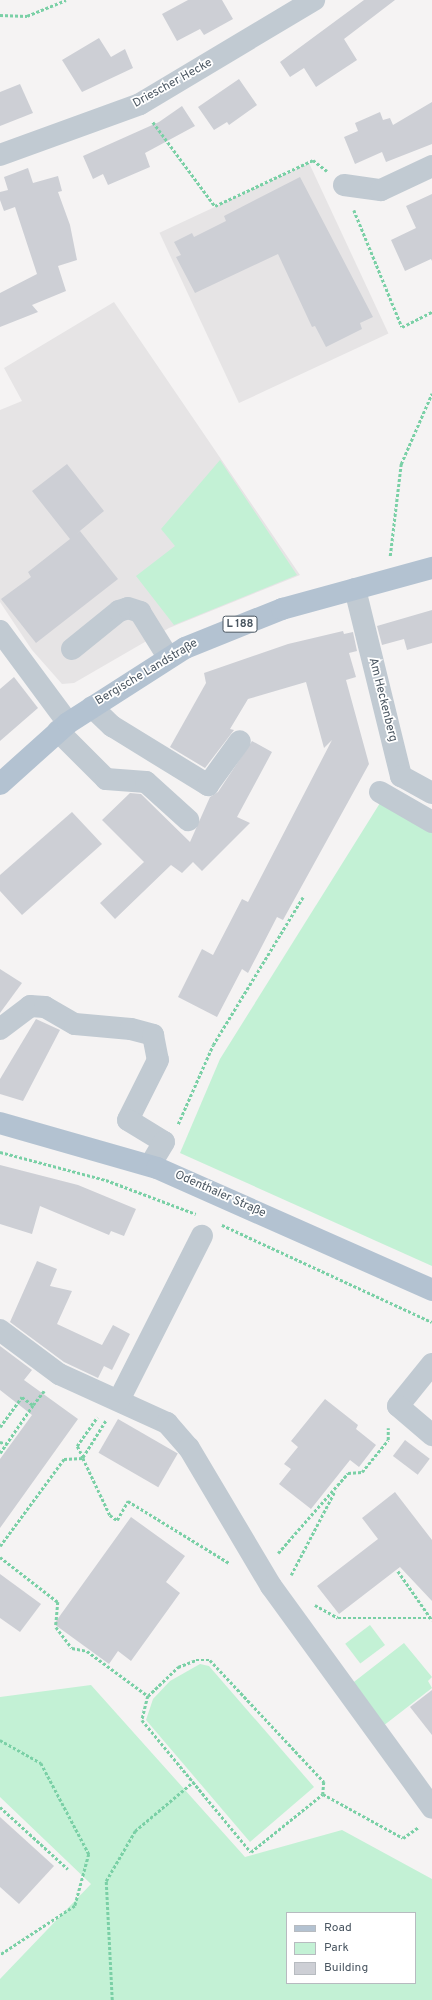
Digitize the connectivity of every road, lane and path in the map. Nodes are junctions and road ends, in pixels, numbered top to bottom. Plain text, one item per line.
1 (66, 0) edge
2 (314, 0) edge
3 (0, 15) edge
4 (140, 104) junction
5 (0, 155) edge
6 (432, 166) edge
7 (344, 184) junction
8 (432, 312) edge
9 (432, 393) edge
10 (432, 568) edge
11 (387, 580) junction
12 (355, 589) junction
13 (0, 631) edge
14 (72, 649) dead end
15 (168, 657) junction
16 (92, 707) junction
17 (63, 727) junction
18 (240, 741) dead end
19 (0, 784) edge
20 (380, 792) dead end
21 (432, 793) edge
22 (188, 820) dead end
23 (432, 822) edge
24 (303, 897) dead end
25 (0, 1029) edge
26 (0, 1124) edge
27 (175, 1129) dead end
28 (150, 1165) junction
29 (202, 1236) dead end
30 (432, 1290) edge
31 (0, 1330) edge
32 (432, 1364) edge
33 (37, 1400) dead end
34 (119, 1400) junction
35 (33, 1405) junction
36 (90, 1412) dead end
37 (388, 1420) dead end
38 (0, 1427) edge
39 (432, 1435) edge
40 (0, 1442) edge
41 (7, 1444) junction
42 (0, 1453) edge
43 (83, 1458) junction
44 (337, 1486) junction
45 (0, 1546) edge
46 (0, 1557) edge
47 (262, 1571) junction
48 (398, 1571) dead end
49 (280, 1597) junction
50 (312, 1603) dead end
51 (431, 1619) edge
52 (148, 1696) junction
53 (0, 1740) edge
54 (193, 1782) junction
55 (323, 1794) junction
56 (0, 1807) edge
57 (429, 1816) edge
58 (68, 1869) dead end
59 (0, 1955) edge
60 (112, 2000) edge

1 - 3 path
2 - 4 street, Driescher Hecke
4 - 5 street, Driescher Hecke
4 - 7 path
6 - 7 street
7 - 8 path
9 - 11 path
10 - 11 main road, Bergische Landstraße / L 188
11 - 12 main road, Bergische Landstraße / L 188
12 - 15 main road, Bergische Landstraße / L 188
12 - 21 street, Am Heckenberg
13 - 17 street
14 - 15 street
15 - 16 main road, Bergische Landstraße / L 188
16 - 17 main road, Bergische Landstraße / L 188
16 - 18 street
17 - 19 main road, Bergische Landstraße / L 188
17 - 22 street
20 - 23 street
24 - 27 path
25 - 28 street
26 - 28 main road, Odenthaler Straße
28 - 30 main road, Odenthaler Straße
29 - 34 street
31 - 34 street
32 - 39 street
33 - 35 path
34 - 43 path
34 - 47 street
35 - 38 path
35 - 41 path
36 - 43 path
37 - 44 path
40 - 41 path
41 - 42 path
43 - 45 path
43 - 47 path
44 - 47 path
44 - 49 path
46 - 52 path
47 - 49 street
48 - 51 path
49 - 57 street
50 - 51 path
52 - 54 path
52 - 55 path
53 - 59 path
54 - 55 path
54 - 60 path
55 - 57 path
56 - 58 path

